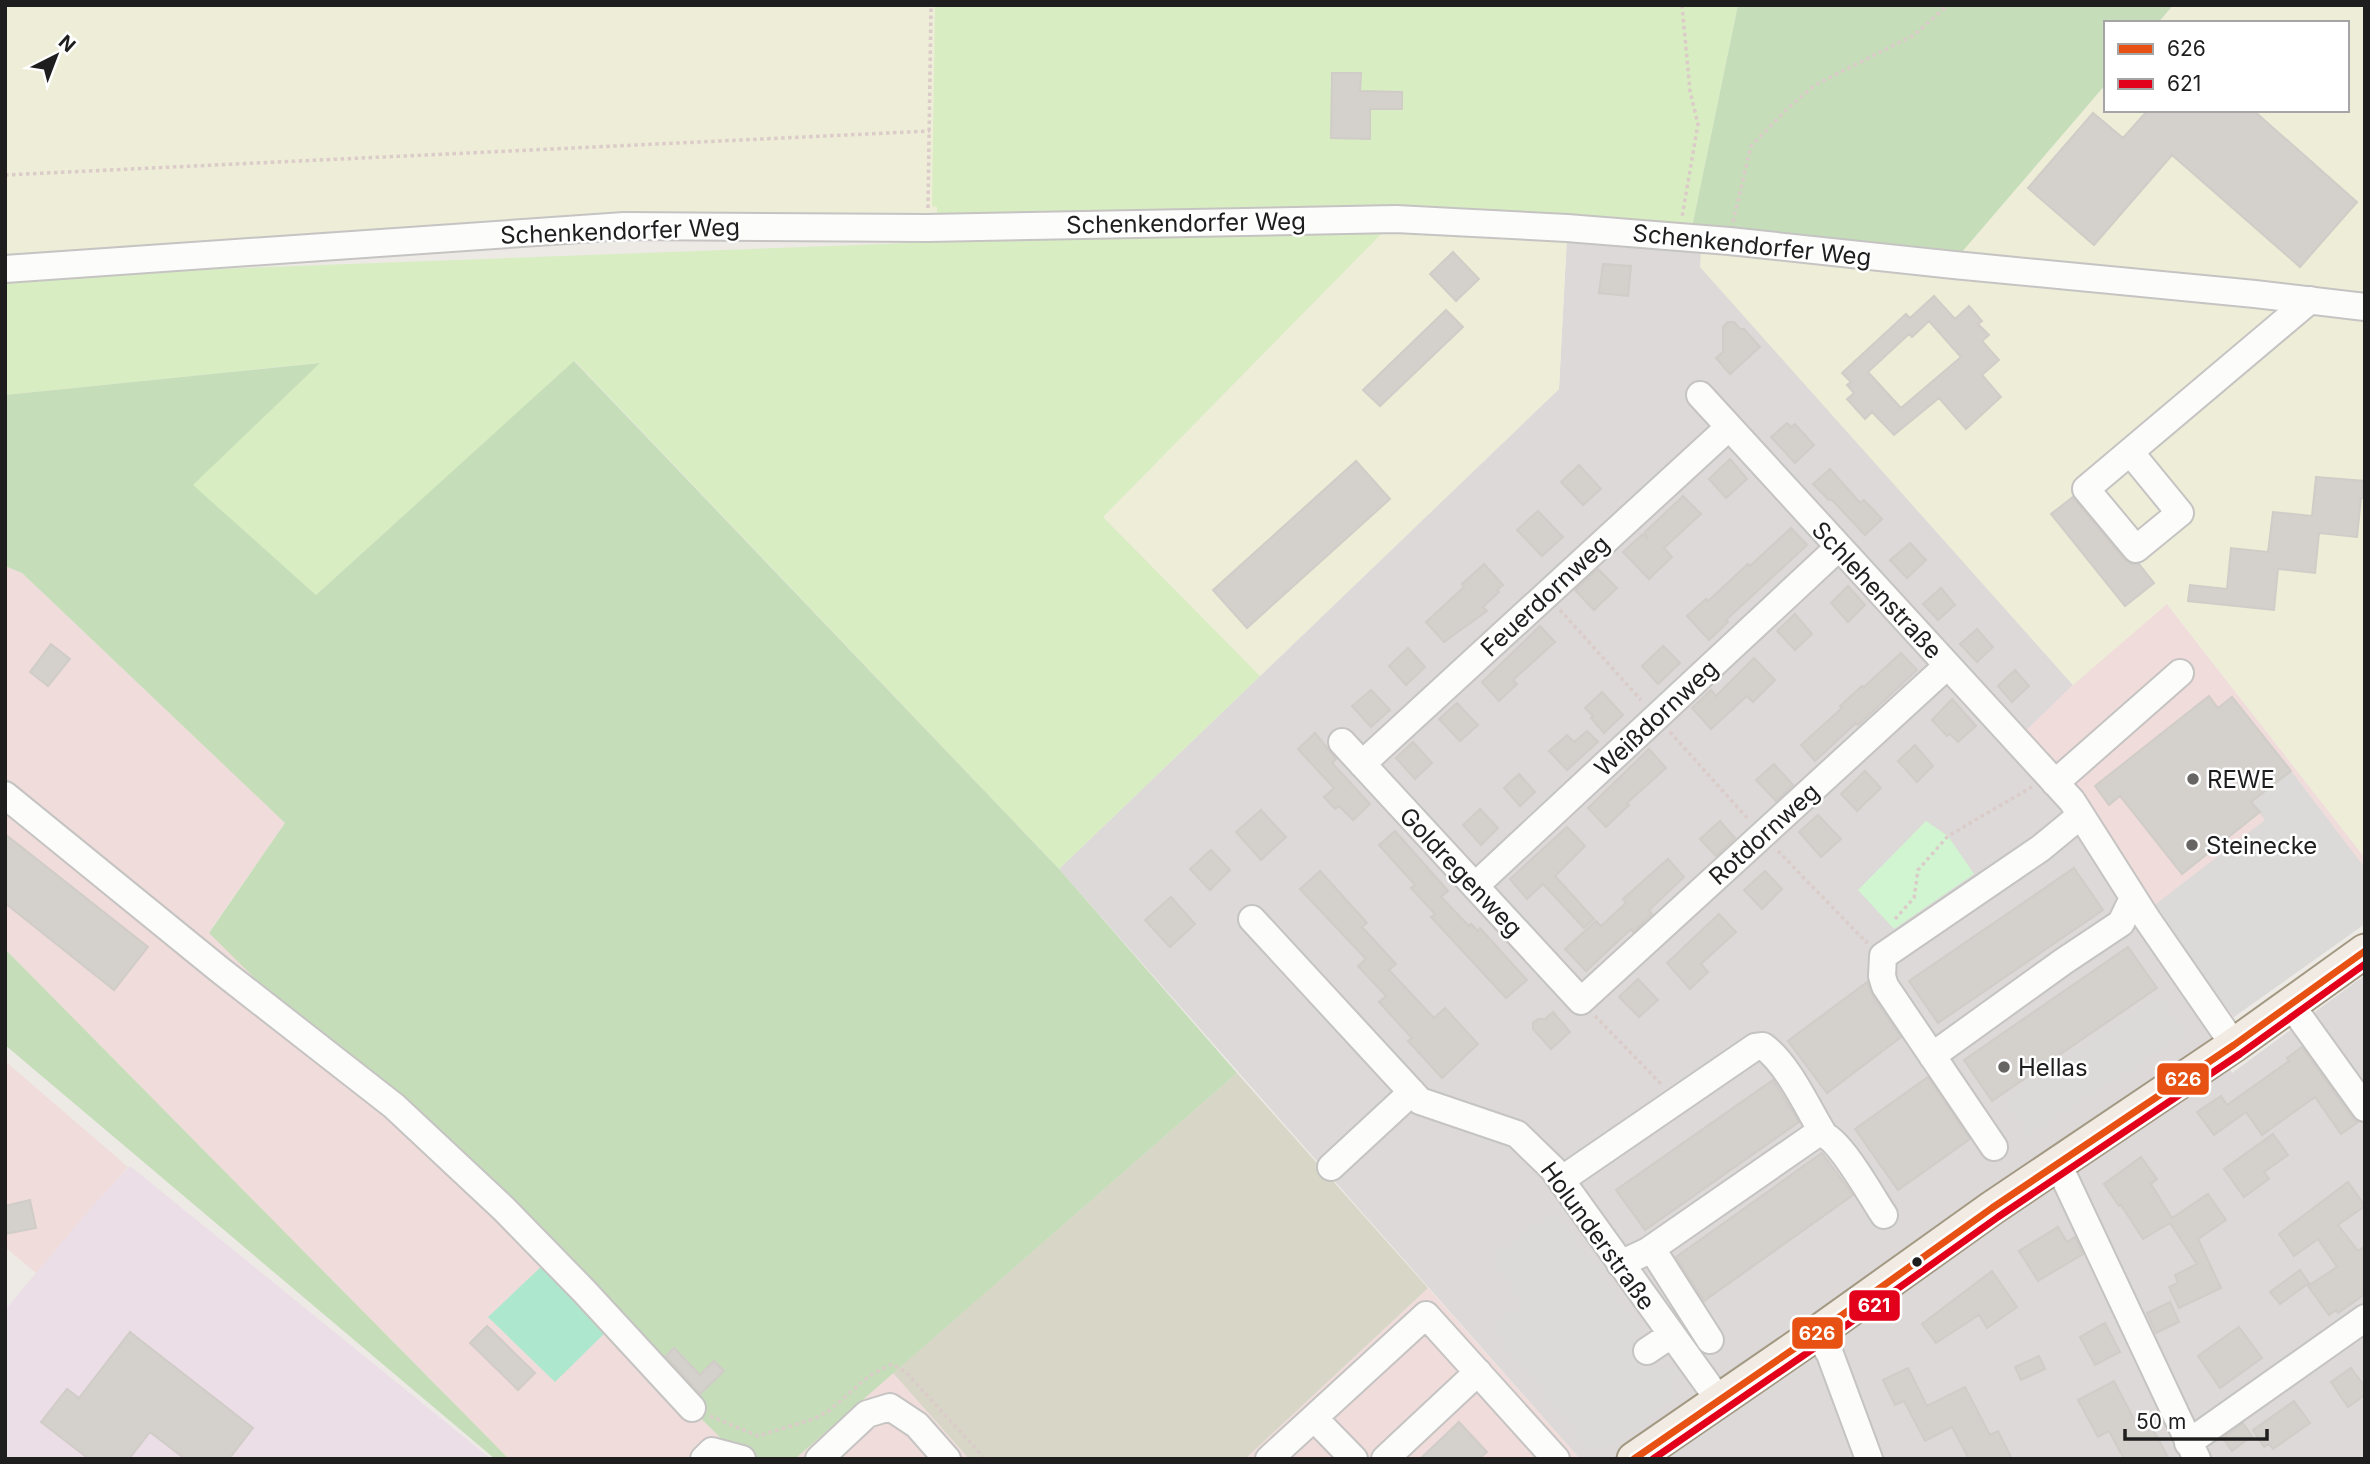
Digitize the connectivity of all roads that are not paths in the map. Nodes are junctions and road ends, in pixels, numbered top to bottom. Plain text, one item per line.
1 (5, 269) edge
2 (2310, 300) junction
3 (2365, 307) edge
4 (1700, 396) dead end
5 (1728, 428) junction
6 (2130, 452) dead end
7 (1838, 548) junction
8 (1947, 666) junction
9 (2180, 673) dead end
10 (1342, 742) dead end
11 (1362, 765) junction
12 (2052, 780) junction
13 (5, 795) edge
14 (2081, 815) junction
15 (1475, 887) junction
16 (2134, 913) junction
17 (1252, 919) dead end
18 (2365, 951) edge
19 (1581, 1001) joint
20 (2291, 1005) junction
21 (2234, 1045) junction
22 (1933, 1056) junction
23 (1412, 1091) junction
24 (2365, 1108) edge
25 (1824, 1133) junction
26 (1994, 1147) dead end
27 (2058, 1164) junction
28 (1331, 1167) dead end
29 (1561, 1180) junction
30 (1884, 1215) dead end
31 (1652, 1249) junction
32 (1620, 1264) junction
33 (2365, 1318) edge
34 (1817, 1333) junction
35 (1671, 1335) junction
36 (1710, 1339) dead end
37 (1647, 1351) dead end
38 (1478, 1372) junction
39 (1719, 1400) junction
40 (692, 1409) road end
41 (1314, 1418) junction
42 (2193, 1451) edge
43 (708, 1455) edge
44 (742, 1459) edge
45 (819, 1459) edge
46 (947, 1459) edge
47 (1269, 1459) edge
48 (1354, 1459) edge
49 (1385, 1459) edge
50 (1556, 1459) edge
51 (1634, 1459) edge
52 (1869, 1459) edge

1 - 2 street, Schenkendorfer Weg
2 - 3 street, Schenkendorfer Weg
2 - 6 street
4 - 5 street, Schlehenstraße
5 - 7 street, Schlehenstraße
5 - 11 street, Feuerdornweg
7 - 8 street, Schlehenstraße
7 - 15 street, Weißdornweg
8 - 12 street, Schlehenstraße
8 - 19 street, Rotdornweg
9 - 12 street
10 - 11 street, Goldregenweg
11 - 15 street, Goldregenweg
12 - 14 street, Schlehenstraße
13 - 40 street
14 - 16 street, Schlehenstraße
14 - 22 street
15 - 19 street, Goldregenweg
16 - 21 street, Schlehenstraße
16 - 22 street
17 - 23 street, Holunderstraße
18 - 20 main road
20 - 21 main road
20 - 24 street
21 - 27 main road
22 - 26 street
23 - 28 street
23 - 29 street, Holunderstraße
25 - 29 street
25 - 30 street
25 - 31 street
27 - 34 main road
27 - 42 street
29 - 32 street, Holunderstraße
31 - 32 street
31 - 36 street
32 - 35 street, Holunderstraße
33 - 42 street
34 - 39 main road
34 - 52 street
35 - 37 street
35 - 39 street, Holunderstraße
38 - 41 street
38 - 49 street
38 - 50 street
39 - 51 main road
41 - 47 street
41 - 48 street
43 - 44 street
45 - 46 street

